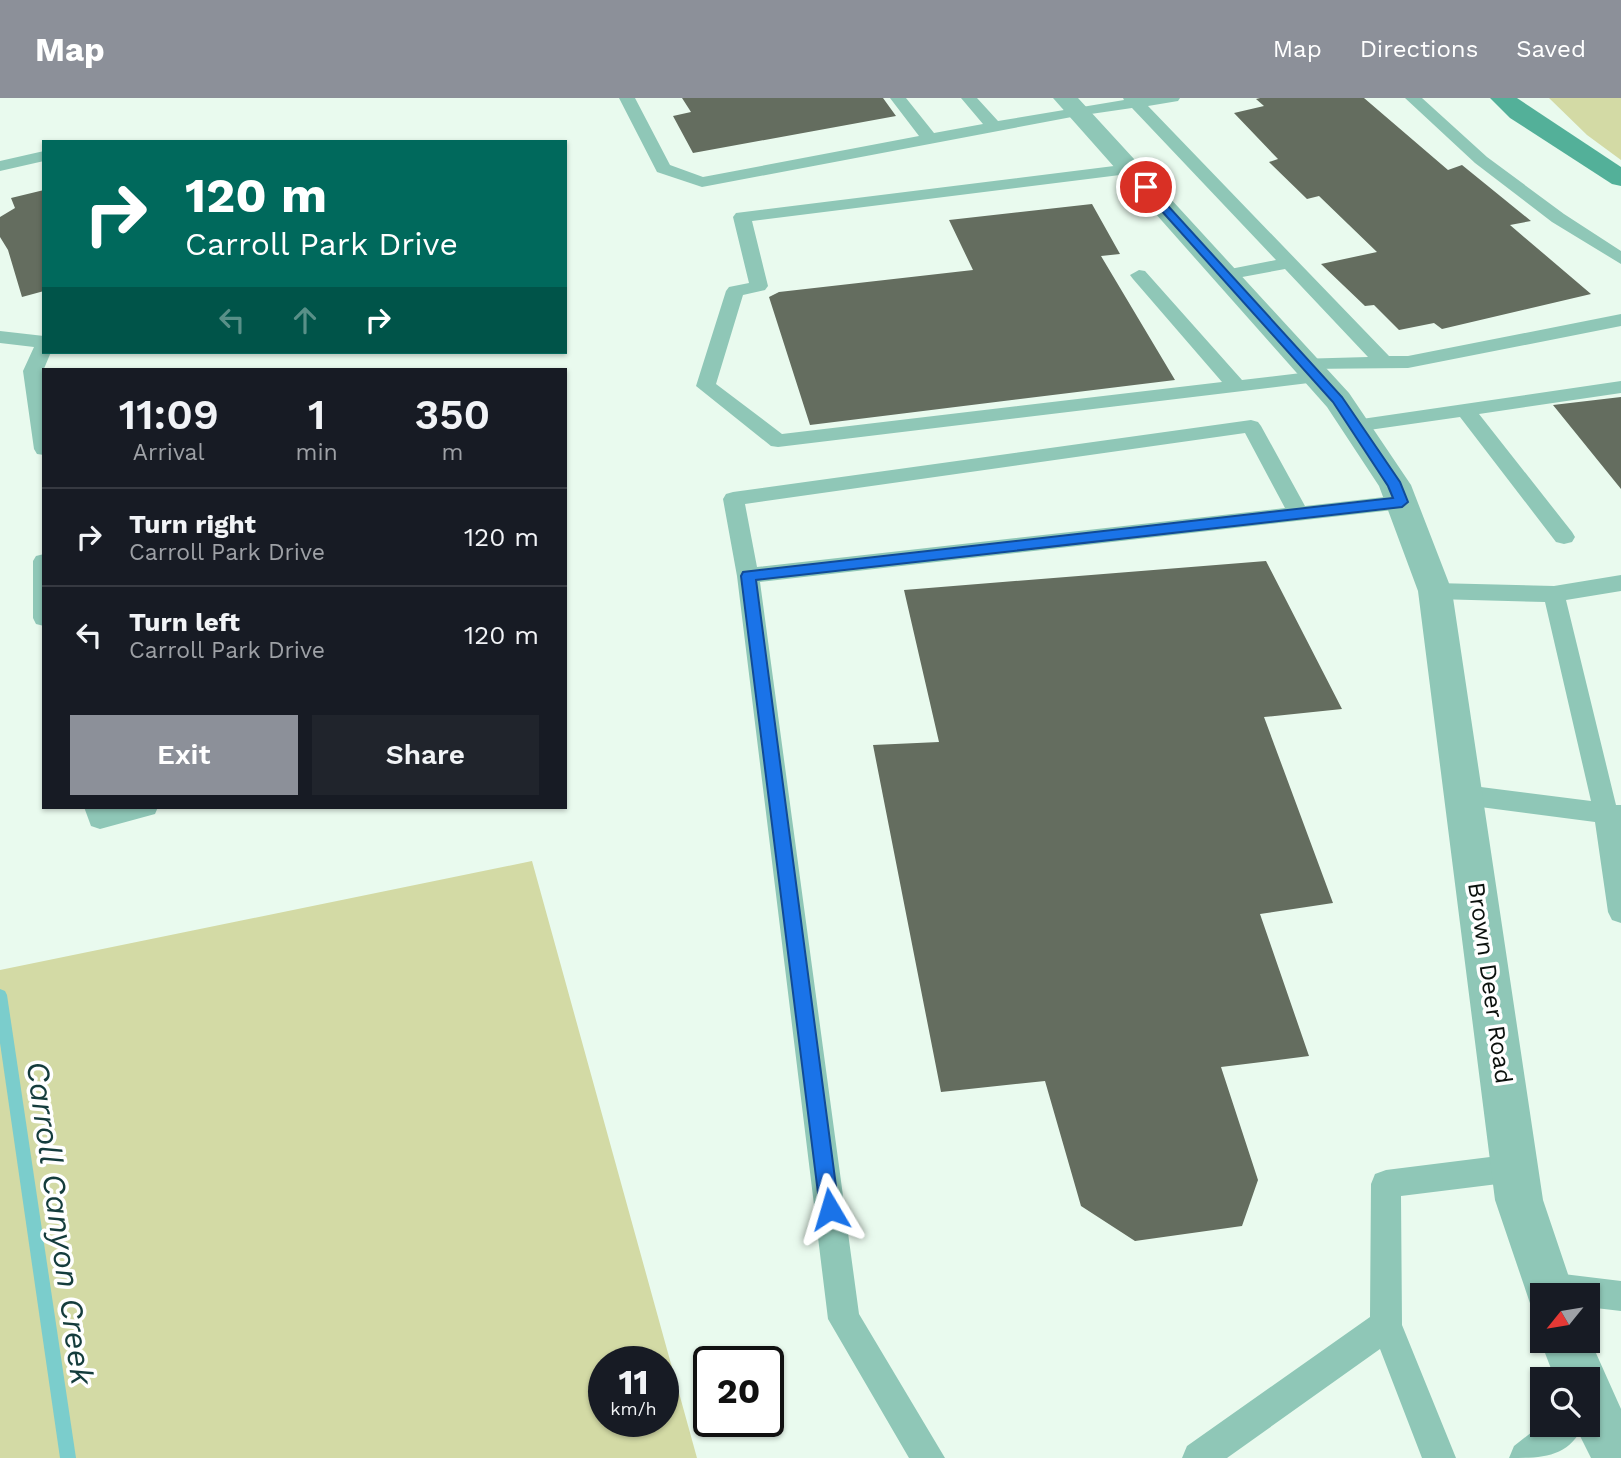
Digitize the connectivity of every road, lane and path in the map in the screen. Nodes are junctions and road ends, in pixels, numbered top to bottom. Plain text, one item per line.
1 (627, 98) edge
2 (898, 98) edge
3 (970, 98) edge
4 (1172, 98) edge
5 (1413, 98) edge
6 (1502, 98) edge
7 (1133, 101) edge
8 (1071, 105) edge
9 (994, 127) junction
10 (930, 139) junction
11 (42, 156) edge
12 (0, 166) edge
13 (1130, 169) junction
14 (1621, 178) edge
15 (1621, 259) edge
16 (1288, 262) junction
17 (1139, 275) dead end
18 (1226, 275) junction
19 (1621, 320) edge
20 (0, 337) edge
21 (42, 344) edge
22 (42, 349) edge
23 (1384, 362) junction
24 (1311, 370) junction
25 (1237, 387) junction
26 (1621, 387) edge
27 (1465, 410) junction
28 (1355, 426) junction
29 (42, 435) edge
30 (1402, 502) junction
31 (1299, 514) junction
32 (1564, 537) dead end
33 (748, 576) junction
34 (1621, 583) edge
35 (1435, 591) junction
36 (1554, 594) junction
37 (1465, 795) junction
38 (97, 809) edge
39 (139, 809) edge
40 (1613, 814) edge
41 (1621, 912) edge
42 (1514, 1168) junction
43 (1545, 1283) edge
44 (1600, 1295) edge
45 (1621, 1296) edge
46 (1386, 1325) junction
47 (1600, 1430) edge
48 (1547, 1437) edge
49 (929, 1458) edge
50 (1199, 1458) edge
51 (1439, 1458) edge
52 (1525, 1458) edge
53 (1618, 1458) edge

1 - 10 lane
2 - 10 lane
3 - 9 lane
4 - 7 lane
5 - 15 lane
6 - 14 main road
7 - 8 lane
7 - 16 lane
8 - 9 lane
8 - 13 street, Brown Deer Road
9 - 10 lane
11 - 12 lane
13 - 18 street, Brown Deer Road
13 - 25 lane
16 - 18 lane
16 - 23 lane
17 - 25 lane
18 - 24 street, Brown Deer Road
19 - 23 lane
20 - 21 lane
22 - 29 lane
23 - 24 lane
24 - 25 lane
24 - 28 street, Brown Deer Road
26 - 27 lane
27 - 28 lane
27 - 32 lane
28 - 30 street, Brown Deer Road
30 - 31 lane
30 - 35 street, Brown Deer Road
31 - 33 lane
31 - 33 lane
33 - 49 lane
34 - 36 lane
35 - 36 lane
35 - 37 street, Brown Deer Road
36 - 40 lane
37 - 40 lane
37 - 42 street, Brown Deer Road
38 - 39 lane
40 - 41 lane
42 - 43 street, Brown Deer Road
42 - 46 lane
44 - 45 lane
46 - 50 lane
46 - 51 lane
47 - 53 street
48 - 52 lane

